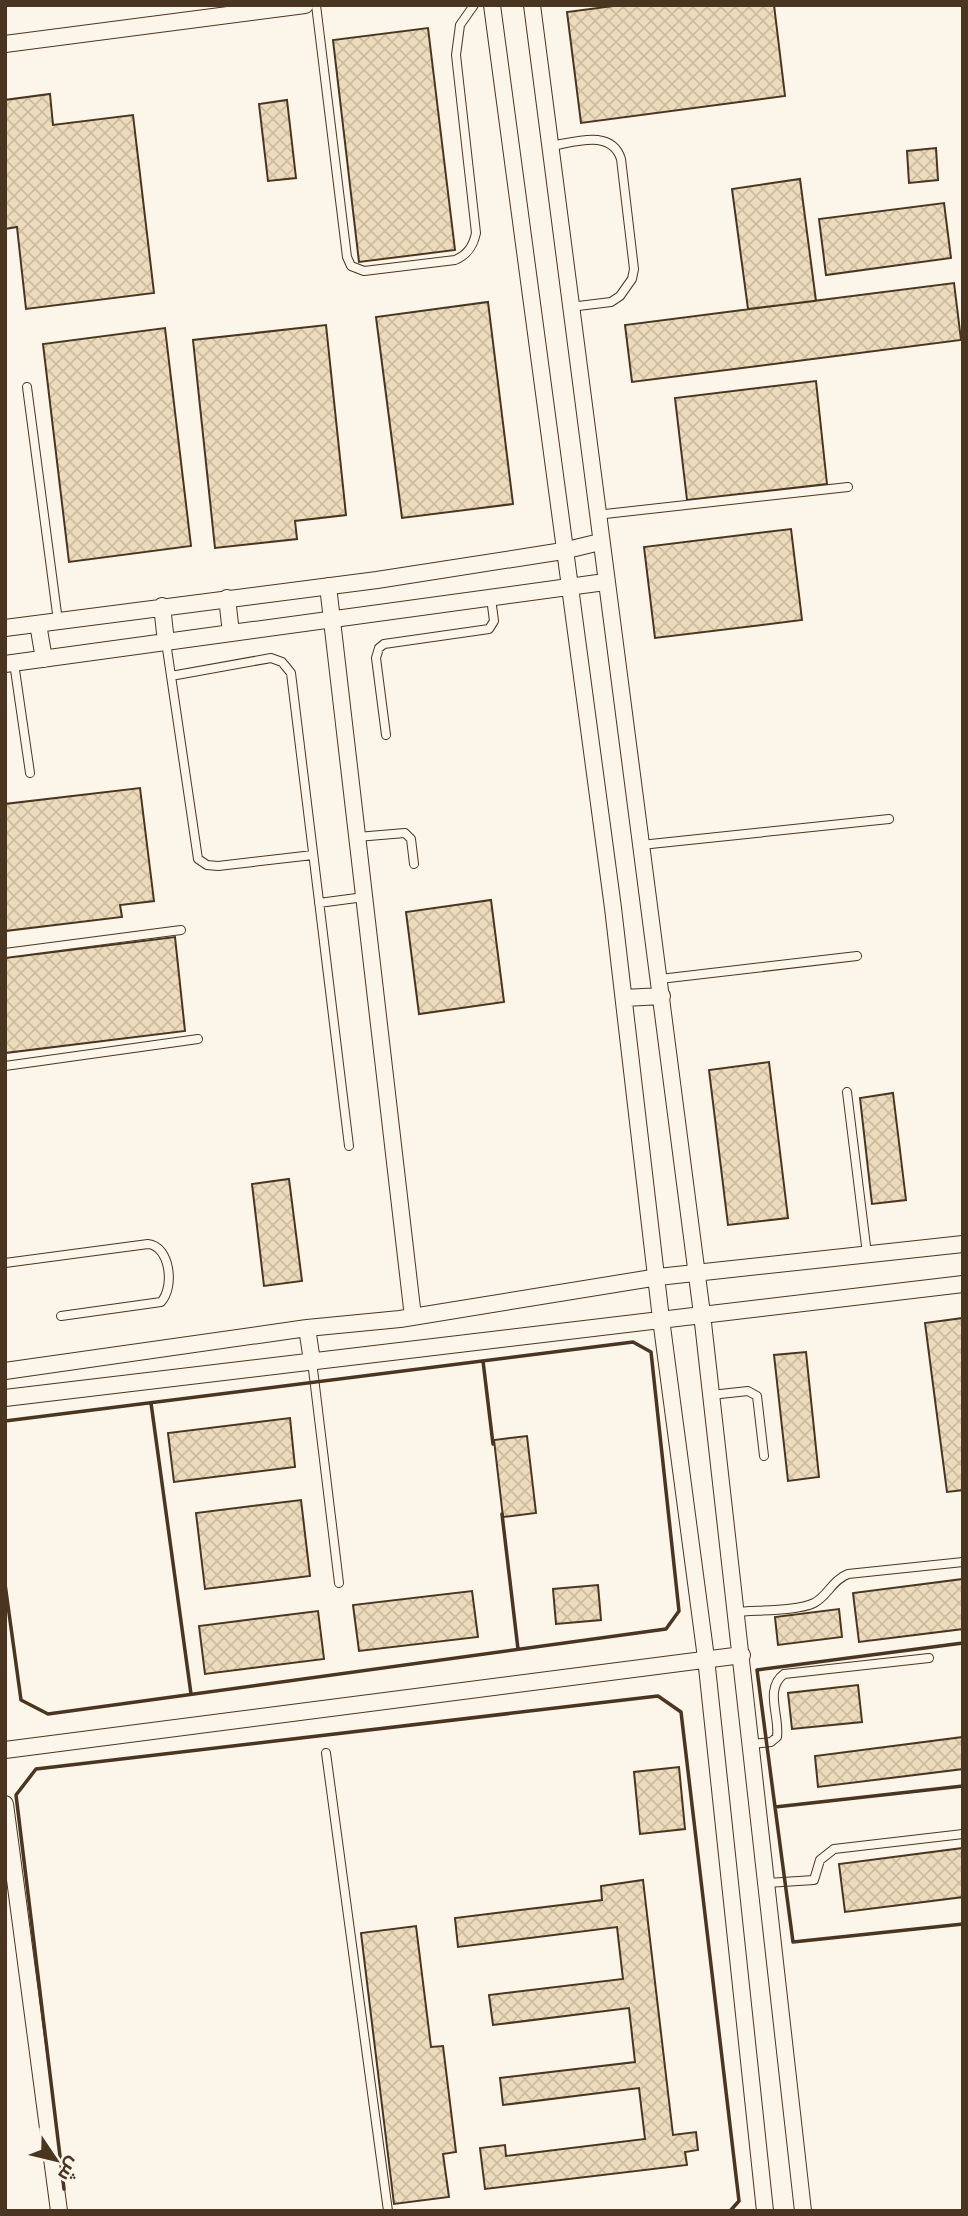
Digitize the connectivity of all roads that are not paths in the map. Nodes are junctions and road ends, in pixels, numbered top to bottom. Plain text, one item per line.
1 (305, 5) edge
2 (316, 5) edge
3 (474, 5) edge
4 (492, 5) edge
5 (532, 5) edge
6 (5, 44) edge
7 (550, 146) junction
8 (570, 307) junction
9 (27, 387) dead end
10 (848, 487) dead end
11 (596, 515) junction
12 (600, 542) junction
13 (563, 551) junction
14 (605, 582) junction
15 (328, 586) junction
16 (568, 587) junction
17 (227, 598) junction
18 (491, 598) junction
19 (162, 606) junction
20 (332, 620) junction
21 (58, 621) junction
22 (38, 624) junction
23 (5, 628) edge
24 (231, 633) junction
25 (166, 642) junction
26 (44, 659) junction
27 (10, 664) edge
28 (171, 676) junction
29 (386, 735) dead end
30 (30, 773) dead end
31 (889, 819) dead end
32 (357, 837) junction
33 (641, 845) junction
34 (313, 855) junction
35 (414, 864) dead end
36 (364, 897) junction
37 (319, 903) junction
38 (181, 930) dead end
39 (5, 953) edge
40 (858, 956) dead end
41 (661, 987) junction
42 (624, 998) junction
43 (198, 1039) dead end
44 (5, 1066) edge
45 (847, 1092) dead end
46 (349, 1146) dead end
47 (963, 1244) edge
48 (867, 1254) junction
49 (5, 1263) edge
50 (695, 1273) junction
51 (659, 1277) junction
52 (963, 1284) edge
53 (702, 1314) junction
54 (61, 1316) dead end
55 (413, 1317) junction
56 (661, 1318) junction
57 (307, 1328) junction
58 (312, 1361) junction
59 (5, 1371) edge
60 (711, 1395) junction
61 (5, 1398) edge
62 (764, 1456) dead end
63 (963, 1562) edge
64 (339, 1583) dead end
65 (736, 1612) junction
66 (742, 1655) junction
67 (706, 1658) junction
68 (929, 1658) dead end
69 (752, 1744) junction
70 (5, 1749) edge
71 (326, 1753) dead end
72 (5, 1804) edge
73 (963, 1834) edge
74 (767, 1883) junction
75 (59, 2211) edge
76 (388, 2211) edge
77 (765, 2211) edge
78 (803, 2211) edge

1 - 6 street
2 - 3 lane
4 - 13 street
5 - 7 street
7 - 8 street
7 - 8 lane
8 - 11 street
9 - 21 lane
10 - 11 lane
11 - 12 street
12 - 13 street
12 - 14 street
13 - 15 street
13 - 16 street
14 - 16 street
14 - 33 street
15 - 17 street
15 - 20 street
16 - 18 street
16 - 42 street
17 - 19 street
17 - 24 street
18 - 20 street
18 - 29 lane
19 - 21 street
19 - 25 street
20 - 24 street
20 - 32 street
21 - 22 street
22 - 23 street
22 - 26 street
24 - 25 street
25 - 26 street
25 - 28 lane
26 - 27 street
27 - 30 lane
28 - 34 lane
28 - 34 lane
31 - 33 lane
32 - 35 lane
32 - 36 street
33 - 41 street
34 - 37 lane
36 - 37 lane
36 - 55 street
37 - 46 lane
38 - 39 lane
40 - 41 lane
41 - 42 street
41 - 50 street
42 - 51 street
43 - 44 lane
45 - 48 lane
47 - 48 street
48 - 50 street
49 - 54 lane
50 - 51 street
50 - 53 street
51 - 55 street
51 - 56 street
52 - 53 street
53 - 56 street
53 - 60 street
55 - 57 street
56 - 58 street
56 - 67 street
57 - 58 street
57 - 59 street
58 - 61 street
58 - 64 lane
60 - 62 lane
60 - 65 street
63 - 65 lane
65 - 66 street
66 - 67 street
66 - 69 street
67 - 70 street
67 - 77 street
68 - 69 lane
69 - 74 street
71 - 76 lane
72 - 75 street
73 - 74 lane
74 - 78 street

